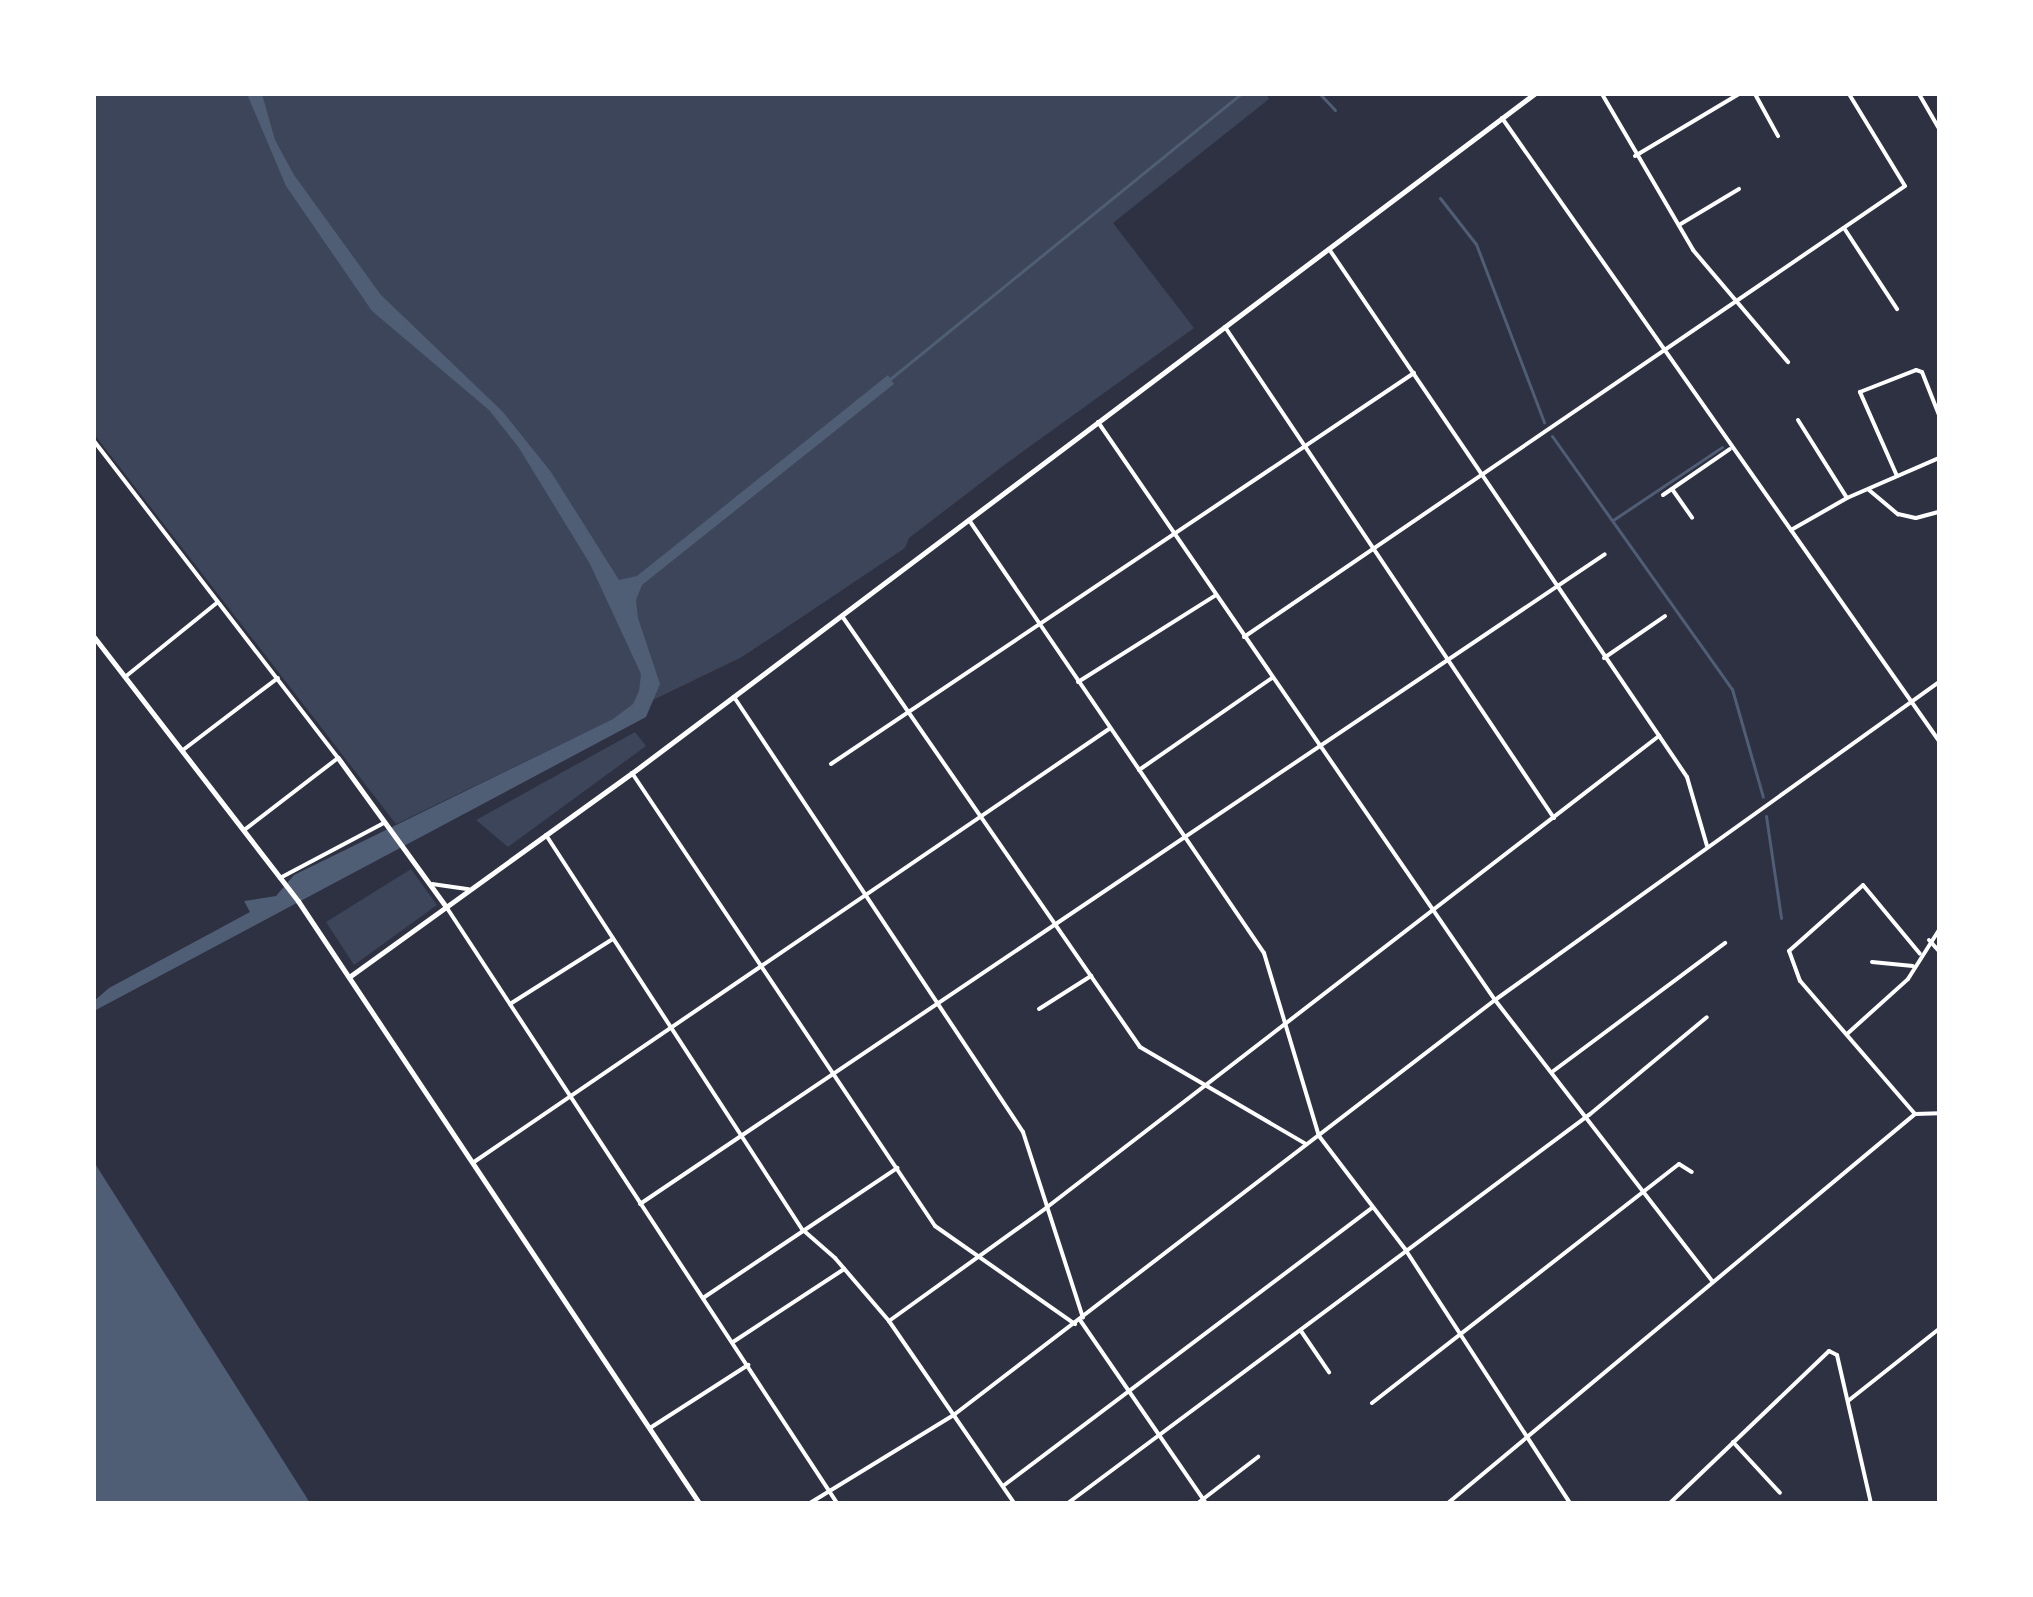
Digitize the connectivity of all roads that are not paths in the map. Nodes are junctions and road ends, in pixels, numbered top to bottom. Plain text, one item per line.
1 (1534, 94) edge
2 (1602, 94) edge
3 (1739, 94) edge
4 (1755, 94) edge
5 (1849, 94) edge
6 (1919, 94) edge
7 (1502, 118) junction
8 (1939, 128) edge
9 (1778, 136) dead end
10 (1635, 156) junction
11 (1739, 189) dead end
12 (1678, 226) junction
13 (1844, 228) junction
14 (1329, 249) junction
15 (1739, 299) junction
16 (1897, 309) dead end
17 (1224, 325) junction
18 (1662, 351) junction
19 (1788, 362) dead end
20 (1414, 373) junction
21 (1939, 415) edge
22 (1798, 420) dead end
23 (1098, 422) junction
24 (94, 441) edge
25 (1305, 447) junction
26 (1730, 449) junction
27 (1939, 458) edge
28 (1479, 474) junction
29 (1897, 476) junction
30 (1672, 489) junction
31 (1869, 490) junction
32 (1663, 495) dead end
33 (1847, 498) junction
34 (1939, 512) edge
35 (1692, 518) dead end
36 (969, 520) junction
37 (1791, 530) junction
38 (1175, 534) junction
39 (1372, 546) junction
40 (1605, 554) dead end
41 (1555, 587) junction
42 (1216, 595) junction
43 (218, 602) junction
44 (842, 616) junction
45 (1665, 616) dead end
46 (1038, 627) junction
47 (94, 637) edge
48 (1244, 637) junction
49 (1603, 658) junction
50 (1449, 660) junction
51 (125, 677) junction
52 (1273, 677) junction
53 (278, 678) junction
54 (1078, 682) junction
55 (1939, 682) edge
56 (734, 696) junction
57 (1912, 702) junction
58 (909, 711) junction
59 (1109, 729) junction
60 (1659, 736) junction
61 (1939, 741) edge
62 (1321, 747) junction
63 (183, 750) junction
64 (338, 758) junction
65 (831, 764) dead end
66 (1139, 770) junction
67 (632, 773) junction
68 (980, 816) junction
69 (1555, 818) junction
70 (387, 821) junction
71 (244, 830) junction
72 (546, 835) junction
73 (1187, 838) junction
74 (1707, 846) junction
75 (282, 879) junction
76 (432, 884) junction
77 (472, 889) junction
78 (863, 897) junction
79 (447, 908) junction
80 (1433, 912) junction
81 (1057, 924) junction
82 (1939, 930) edge
83 (614, 939) junction
84 (1929, 940) junction
85 (1725, 943) dead end
86 (1939, 951) edge
87 (1920, 954) junction
88 (1872, 962) dead end
89 (762, 964) junction
90 (1914, 966) junction
91 (1092, 975) junction
92 (349, 977) junction
93 (1495, 1000) junction
94 (510, 1004) junction
95 (938, 1006) junction
96 (1039, 1009) dead end
97 (1707, 1017) dead end
98 (1284, 1026) junction
99 (671, 1027) junction
100 (1847, 1034) junction
101 (1552, 1072) junction
102 (835, 1075) junction
103 (1202, 1087) junction
104 (570, 1097) junction
105 (1939, 1113) edge
106 (1915, 1114) junction
107 (1589, 1115) junction
108 (744, 1136) junction
109 (1319, 1136) junction
110 (1306, 1144) junction
111 (474, 1162) junction
112 (897, 1168) junction
113 (1692, 1172) dead end
114 (1645, 1190) junction
115 (640, 1204) junction
116 (1373, 1207) junction
117 (1046, 1208) junction
118 (803, 1230) junction
119 (1405, 1249) junction
120 (978, 1258) junction
121 (844, 1268) junction
122 (1712, 1281) junction
123 (703, 1298) junction
124 (1082, 1319) junction
125 (889, 1321) junction
126 (1075, 1324) junction
127 (1939, 1329) edge
128 (1301, 1331) junction
129 (1460, 1333) junction
130 (733, 1342) junction
131 (748, 1365) junction
132 (1329, 1372) dead end
133 (1131, 1393) junction
134 (1848, 1401) junction
135 (1372, 1403) dead end
136 (955, 1414) junction
137 (650, 1428) junction
138 (1159, 1435) junction
139 (1526, 1436) junction
140 (1733, 1442) junction
141 (1258, 1457) dead end
142 (1003, 1486) junction
143 (829, 1491) junction
144 (1780, 1493) dead end
145 (1202, 1502) edge
146 (1567, 1502) edge
147 (699, 1503) edge
148 (810, 1503) edge
149 (837, 1503) edge
150 (1014, 1503) edge
151 (1068, 1503) edge
152 (1448, 1503) edge
153 (1670, 1503) edge
154 (1871, 1503) edge

1 - 7 street
2 - 10 street
3 - 10 street
4 - 9 street
5 - 13 street
6 - 8 street
7 - 14 street
7 - 18 street
10 - 12 street
11 - 12 street
12 - 15 street
13 - 15 street
13 - 16 street
14 - 17 street
14 - 20 street
15 - 18 street
15 - 19 street
17 - 23 street
17 - 25 street
18 - 26 street
18 - 28 street
20 - 25 street
20 - 28 street
21 - 29 street
22 - 33 street
23 - 36 street
23 - 38 street
24 - 43 street
25 - 38 street
25 - 39 street
26 - 30 street
26 - 37 street
27 - 29 street
28 - 39 street
28 - 41 street
29 - 31 street
30 - 32 street
30 - 35 street
31 - 33 street
31 - 34 street
33 - 37 street
36 - 44 street
36 - 46 street
37 - 57 street
38 - 42 street
38 - 46 street
39 - 48 street
39 - 50 street
40 - 41 street
41 - 49 street
41 - 50 street
42 - 48 street
42 - 54 street
43 - 51 street
43 - 53 street
44 - 56 street
44 - 58 street
45 - 49 street
46 - 54 street
46 - 58 street
47 - 51 street
48 - 52 street
49 - 60 street
50 - 62 street
50 - 69 street
51 - 63 street
52 - 62 street
52 - 66 street
53 - 63 street
53 - 64 street
54 - 59 street
55 - 57 street
56 - 67 street
56 - 78 street
57 - 61 street
57 - 74 street
58 - 65 street
58 - 68 street
59 - 66 street
59 - 68 street
60 - 69 street
60 - 74 street
62 - 73 street
62 - 80 street
63 - 71 street
64 - 70 street
64 - 71 street
66 - 73 street
67 - 72 street
67 - 89 street
68 - 78 street
68 - 81 street
69 - 80 street
70 - 75 street
70 - 76 street
71 - 75 street
72 - 77 street
72 - 83 street
73 - 81 street
73 - 98 street
74 - 93 street
75 - 92 street
76 - 77 street
76 - 79 street
77 - 79 street
78 - 89 street
78 - 95 street
79 - 92 street
79 - 94 street
80 - 93 street
80 - 98 street
81 - 91 street
81 - 95 street
82 - 84 street
83 - 94 street
83 - 99 street
84 - 86 street
84 - 87 street
85 - 101 street
87 - 90 street
87 - 100 street
88 - 90 street
89 - 99 street
89 - 102 street
90 - 100 street
91 - 96 street
91 - 103 street
92 - 111 street
93 - 101 street
93 - 109 street
94 - 104 street
95 - 102 street
95 - 117 street
97 - 107 street
98 - 103 street
98 - 109 street
99 - 104 street
99 - 108 street
100 - 106 street
101 - 107 street
102 - 108 street
102 - 112 street
103 - 110 street
103 - 117 street
104 - 111 street
104 - 115 street
105 - 106 street
106 - 122 street
107 - 114 street
107 - 119 street
108 - 115 street
108 - 118 street
109 - 110 street
109 - 116 street
110 - 124 street
111 - 137 street
112 - 118 street
112 - 120 street
113 - 114 street
114 - 122 street
114 - 129 street
115 - 123 street
116 - 119 street
116 - 133 street
117 - 120 street
117 - 124 street
118 - 121 street
118 - 123 street
119 - 128 street
119 - 129 street
120 - 125 street
120 - 126 street
121 - 125 street
121 - 130 street
122 - 139 street
123 - 130 street
124 - 126 street
124 - 133 street
125 - 136 street
126 - 136 street
127 - 134 street
128 - 132 street
128 - 138 street
129 - 135 street
129 - 139 street
130 - 131 street
131 - 137 street
131 - 143 street
133 - 138 street
133 - 142 street
134 - 140 street
134 - 154 street
136 - 142 street
136 - 143 street
137 - 147 street
138 - 145 street
138 - 151 street
139 - 146 street
139 - 152 street
140 - 144 street
140 - 153 street
141 - 145 street
142 - 150 street
143 - 148 street
143 - 149 street

